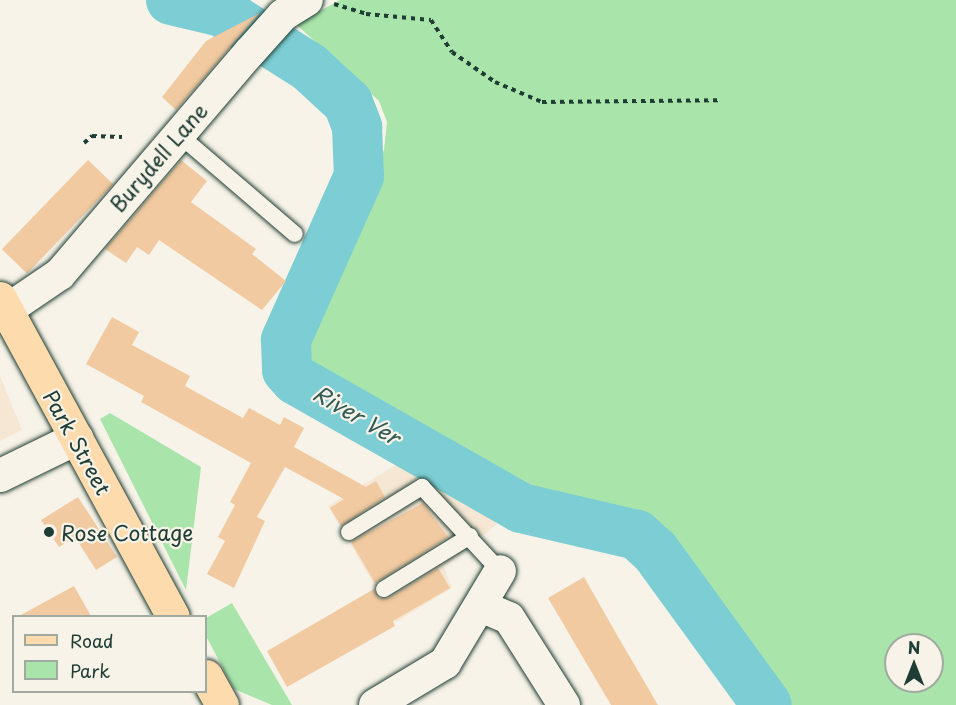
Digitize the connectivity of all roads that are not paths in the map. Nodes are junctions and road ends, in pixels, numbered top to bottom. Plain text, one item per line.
1 (295, 8) edge
2 (177, 133) junction
3 (295, 234) dead end
4 (3, 304) edge
5 (76, 438) junction
6 (0, 475) edge
7 (349, 532) dead end
8 (470, 536) junction
9 (500, 571) joint
10 (384, 589) dead end
11 (483, 607) junction
12 (172, 615) edge
13 (207, 678) edge
14 (222, 705) edge
15 (375, 705) edge
16 (564, 705) edge

1 - 2 street, Burydell Lane
2 - 3 lane
2 - 4 street, Burydell Lane
4 - 5 main road, Park Street
5 - 6 street
5 - 12 main road, Park Street
7 - 8 lane
8 - 9 lane
8 - 10 lane
9 - 11 street
11 - 15 street
11 - 16 street
13 - 14 main road

